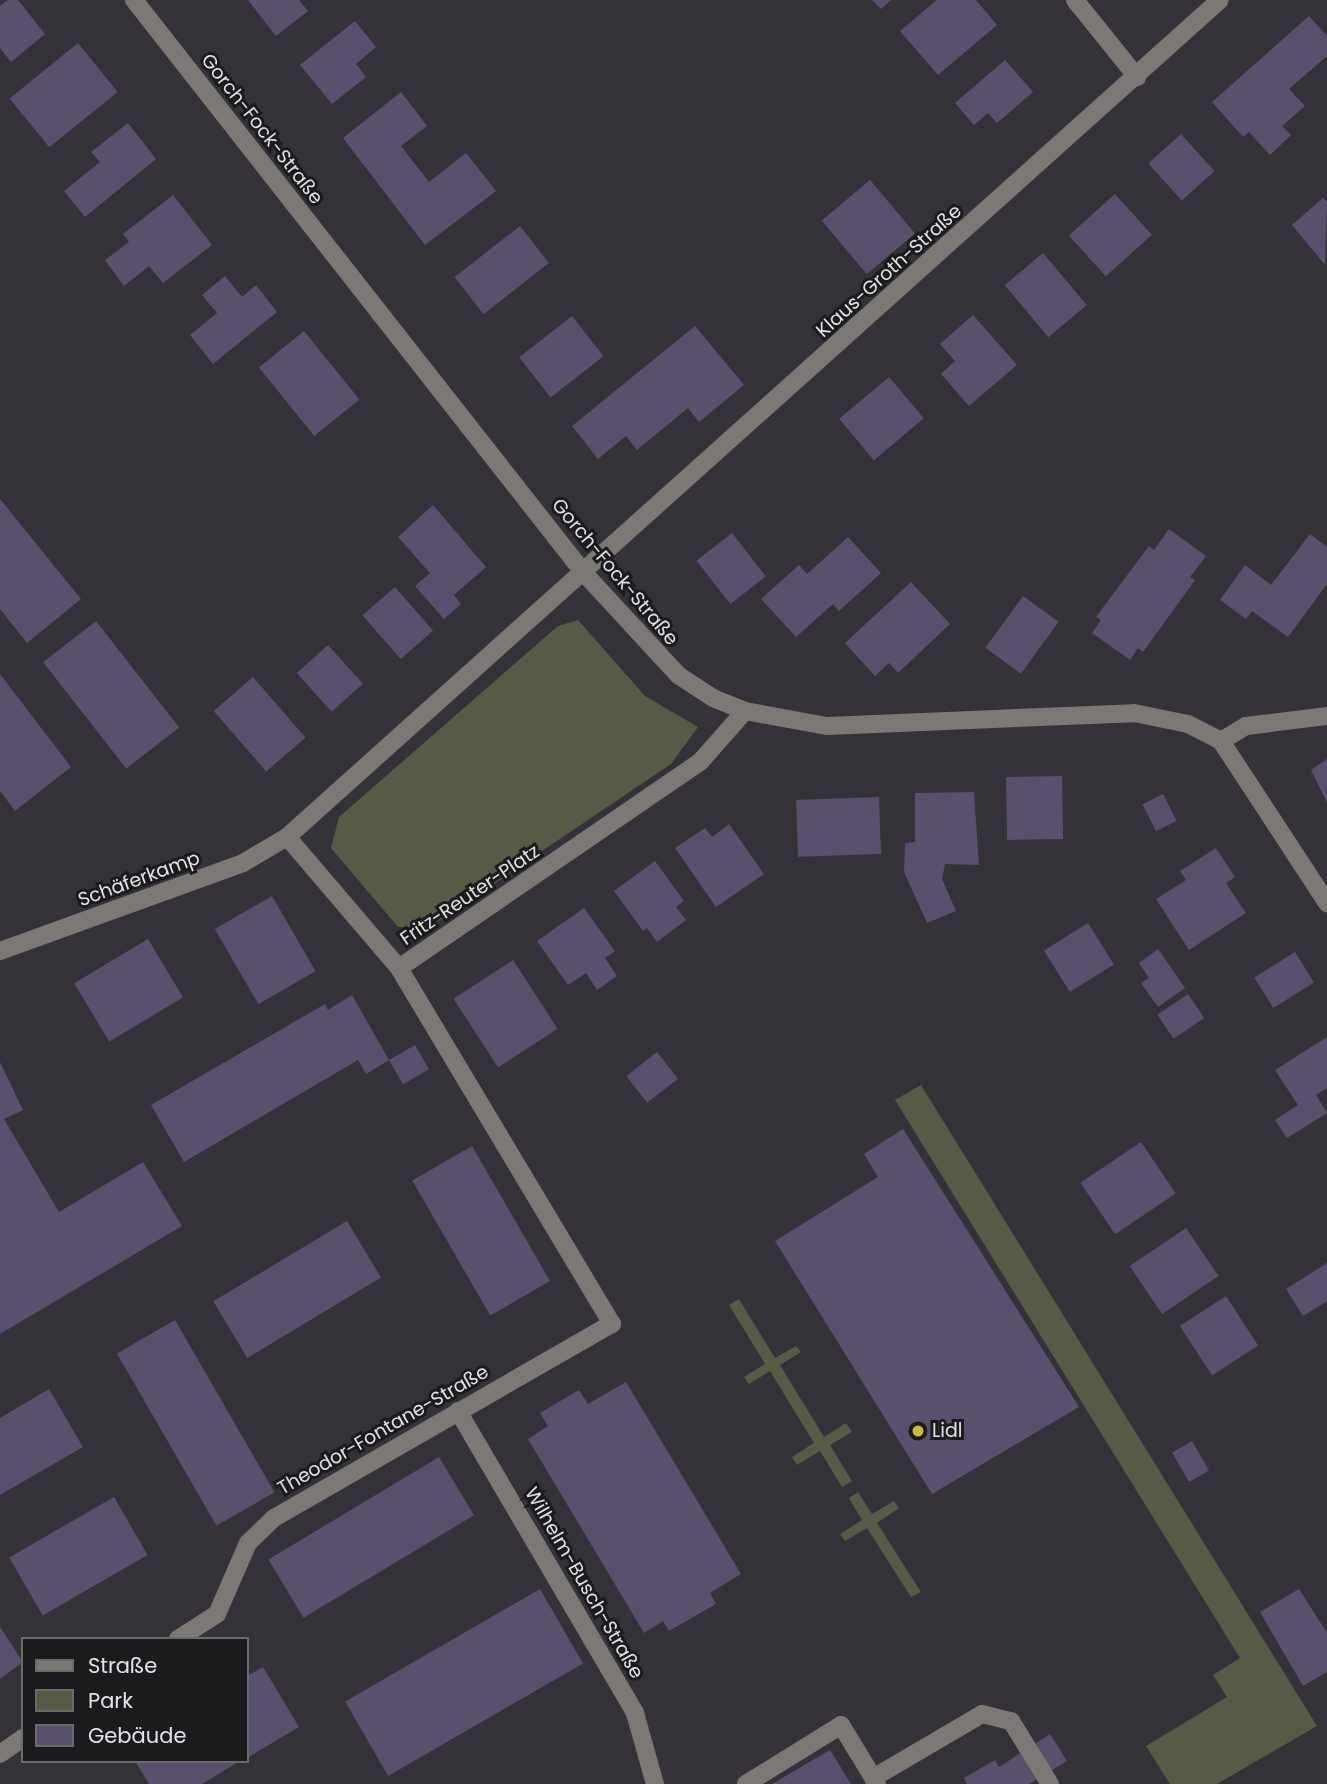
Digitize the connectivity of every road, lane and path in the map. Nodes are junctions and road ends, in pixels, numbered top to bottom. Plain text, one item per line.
1 (134, 0) edge
2 (1075, 0) edge
3 (1220, 0) edge
4 (1137, 77) junction
5 (584, 573) junction
6 (745, 711) junction
7 (1327, 716) edge
8 (1220, 741) junction
9 (287, 837) junction
10 (1327, 903) edge
11 (0, 951) edge
12 (398, 968) junction
13 (458, 1411) junction
14 (181, 1637) edge
15 (21, 1739) edge
16 (0, 1754) edge
17 (875, 1781) edge
18 (655, 1784) edge
19 (747, 1784) edge
20 (1050, 1784) edge

1 - 5 street, Gorch-Fock-Straße
2 - 4 street
3 - 4 street, Klaus-Groth-Straße
4 - 5 street, Klaus-Groth-Straße
5 - 6 street, Gorch-Fock-Straße
5 - 9 street
6 - 8 street, Gorch-Fock-Straße
6 - 12 street, Fritz-Reuter-Platz
7 - 8 street
8 - 10 street
9 - 11 street, Schäferkamp
9 - 12 street, Fritz-Reuter-Platz
12 - 13 street, Theodor-Fontane-Straße
13 - 14 street, Theodor-Fontane-Straße
13 - 18 street, Wilhelm-Busch-Straße
15 - 16 street
17 - 19 street
17 - 20 street

